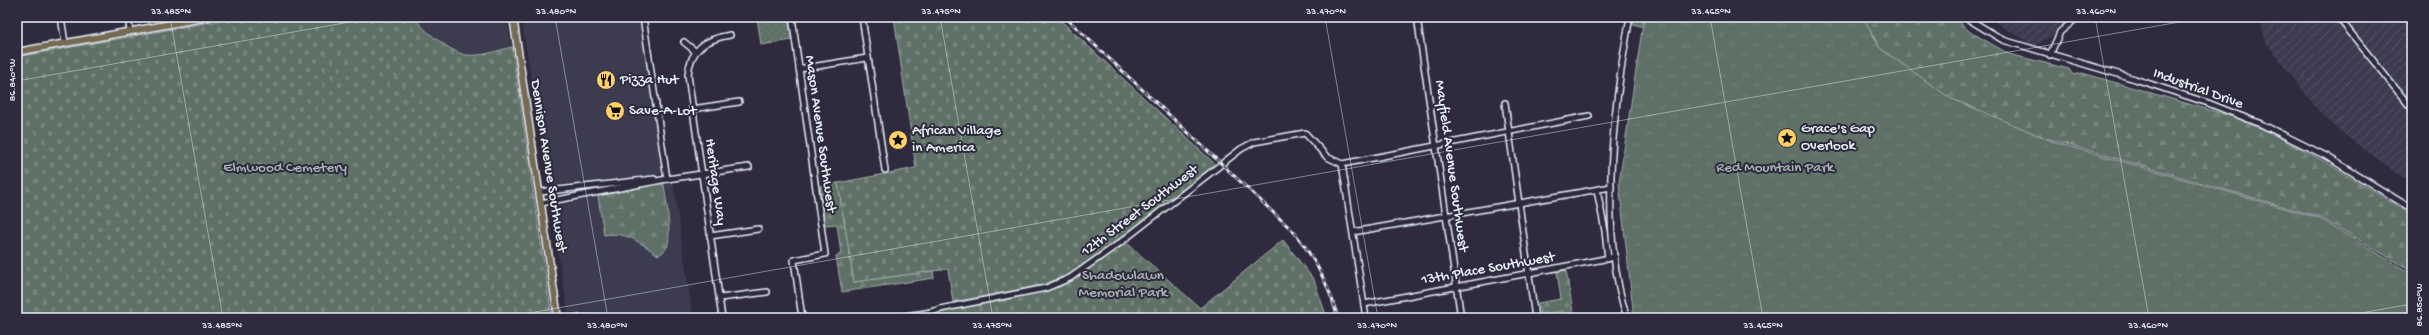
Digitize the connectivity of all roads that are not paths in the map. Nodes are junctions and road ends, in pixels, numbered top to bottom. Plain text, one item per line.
1 (61, 17) edge
2 (128, 17) edge
3 (209, 17) edge
4 (512, 17) edge
5 (643, 17) edge
6 (792, 17) edge
7 (862, 17) edge
8 (1417, 17) edge
9 (1630, 17) edge
10 (1965, 17) edge
11 (2078, 17) edge
12 (2338, 17) edge
13 (130, 31) junction
14 (730, 35) dead end
15 (684, 42) dead end
16 (65, 43) junction
17 (695, 51) junction
18 (17, 52) edge
19 (2050, 55) junction
20 (868, 58) junction
21 (799, 69) junction
22 (740, 102) dead end
23 (1505, 103) dead end
24 (692, 109) junction
25 (2412, 109) edge
26 (1589, 116) dead end
27 (1509, 133) junction
28 (1436, 148) junction
29 (1342, 164) junction
30 (749, 167) dead end
31 (885, 170) dead end
32 (702, 174) junction
33 (667, 179) junction
34 (1611, 187) junction
35 (1597, 190) junction
36 (540, 192) junction
37 (541, 203) junction
38 (1518, 204) junction
39 (2412, 209) edge
40 (1446, 216) junction
41 (758, 229) dead end
42 (1353, 232) junction
43 (710, 236) junction
44 (1615, 257) junction
45 (1608, 259) junction
46 (1529, 273) junction
47 (1456, 287) junction
48 (767, 292) dead end
49 (720, 298) junction
50 (1364, 304) junction
51 (928, 316) edge
52 (558, 318) edge
53 (576, 318) edge
54 (604, 318) edge
55 (722, 318) edge
56 (802, 318) edge
57 (889, 318) edge
58 (1366, 318) edge
59 (1461, 318) edge
60 (1536, 318) edge
61 (1627, 318) edge

1 - 16 street
2 - 13 street
3 - 13 main road
4 - 36 main road, Dennison Avenue Southwest
5 - 33 street
6 - 21 street, Mason Avenue Southwest
7 - 20 street
8 - 28 street, Mayfield Avenue Southwest
9 - 34 street
10 - 19 street, Industrial Drive
11 - 19 street
12 - 25 street
13 - 16 main road
14 - 17 street
15 - 17 street
16 - 18 main road
17 - 24 street, Heritage Way
19 - 39 street, Industrial Drive
20 - 21 street
20 - 31 street
21 - 56 street, Mason Avenue Southwest
22 - 24 street
23 - 27 street
24 - 32 street, Heritage Way
26 - 27 street
27 - 28 street
27 - 38 street
28 - 29 street
28 - 40 street, Mayfield Avenue Southwest
29 - 42 street
29 - 51 street, 12th Street Southwest
30 - 32 street
32 - 33 street
32 - 43 street, Heritage Way
33 - 36 street
33 - 37 street
34 - 35 street
34 - 44 street
35 - 38 street
35 - 45 street
36 - 37 main road, Dennison Avenue Southwest
37 - 52 main road, Dennison Avenue Southwest
38 - 40 street
38 - 46 street
40 - 42 street
40 - 47 street, Mayfield Avenue Southwest
41 - 43 street
42 - 50 street
43 - 49 street, Heritage Way
44 - 45 street, 13th Place Southwest
44 - 61 street
45 - 46 street, 13th Place Southwest
46 - 47 street, 13th Place Southwest
46 - 60 street
47 - 50 street, 13th Place Southwest
47 - 59 street, Mayfield Avenue Southwest
48 - 49 street
49 - 55 street, Heritage Way
50 - 58 street
51 - 57 street, 12th Street Southwest
53 - 54 street

